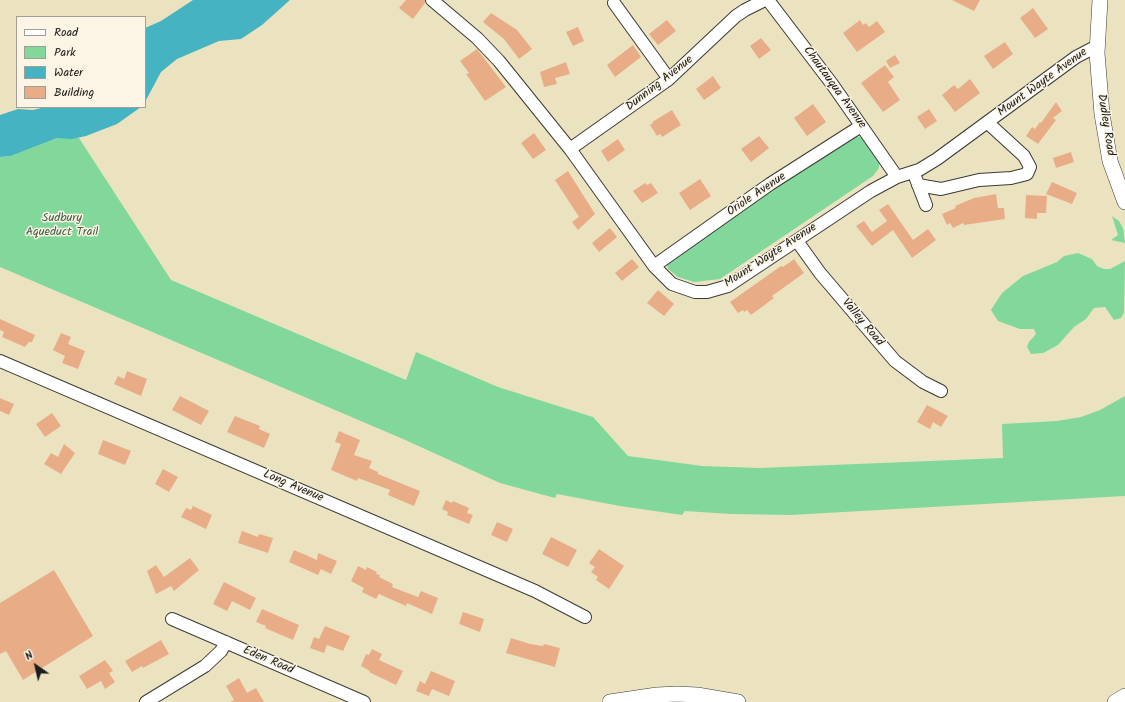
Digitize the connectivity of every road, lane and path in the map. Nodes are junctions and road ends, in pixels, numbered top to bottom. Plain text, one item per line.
1 (432, 0) edge
2 (765, 0) edge
3 (768, 0) edge
4 (1100, 0) edge
5 (614, 3) dead end
6 (1097, 46) junction
7 (669, 79) junction
8 (988, 123) junction
9 (861, 126) junction
10 (570, 149) junction
11 (914, 173) junction
12 (898, 177) junction
13 (918, 185) junction
14 (1125, 202) edge
15 (926, 205) dead end
16 (797, 241) junction
17 (654, 266) junction
18 (0, 361) edge
19 (941, 391) dead end
20 (585, 617) dead end
21 (172, 619) dead end
22 (226, 642) junction
23 (1125, 696) edge
24 (146, 702) edge
25 (364, 702) edge
26 (610, 702) edge
27 (738, 702) edge
28 (1115, 702) edge

1 - 10 street, Mount Wayte Avenue
2 - 7 street, Dunning Avenue
3 - 9 street, Chautauqua Avenue
4 - 6 street, Mount Wayte Avenue
5 - 7 street
6 - 8 street, Mount Wayte Avenue
6 - 14 street, Dudley Road
7 - 10 street, Dunning Avenue
8 - 11 street, Mount Wayte Avenue
8 - 13 street
9 - 12 street, Chautauqua Avenue
9 - 17 street, Oriole Avenue
10 - 17 street, Mount Wayte Avenue
11 - 12 street, Mount Wayte Avenue
11 - 13 street
12 - 16 street, Mount Wayte Avenue
13 - 15 street
16 - 17 street, Mount Wayte Avenue
16 - 19 street, Valley Road
18 - 20 street, Long Avenue
21 - 22 street, Eden Road
22 - 24 street
22 - 25 street, Eden Road
23 - 28 street
26 - 27 street

